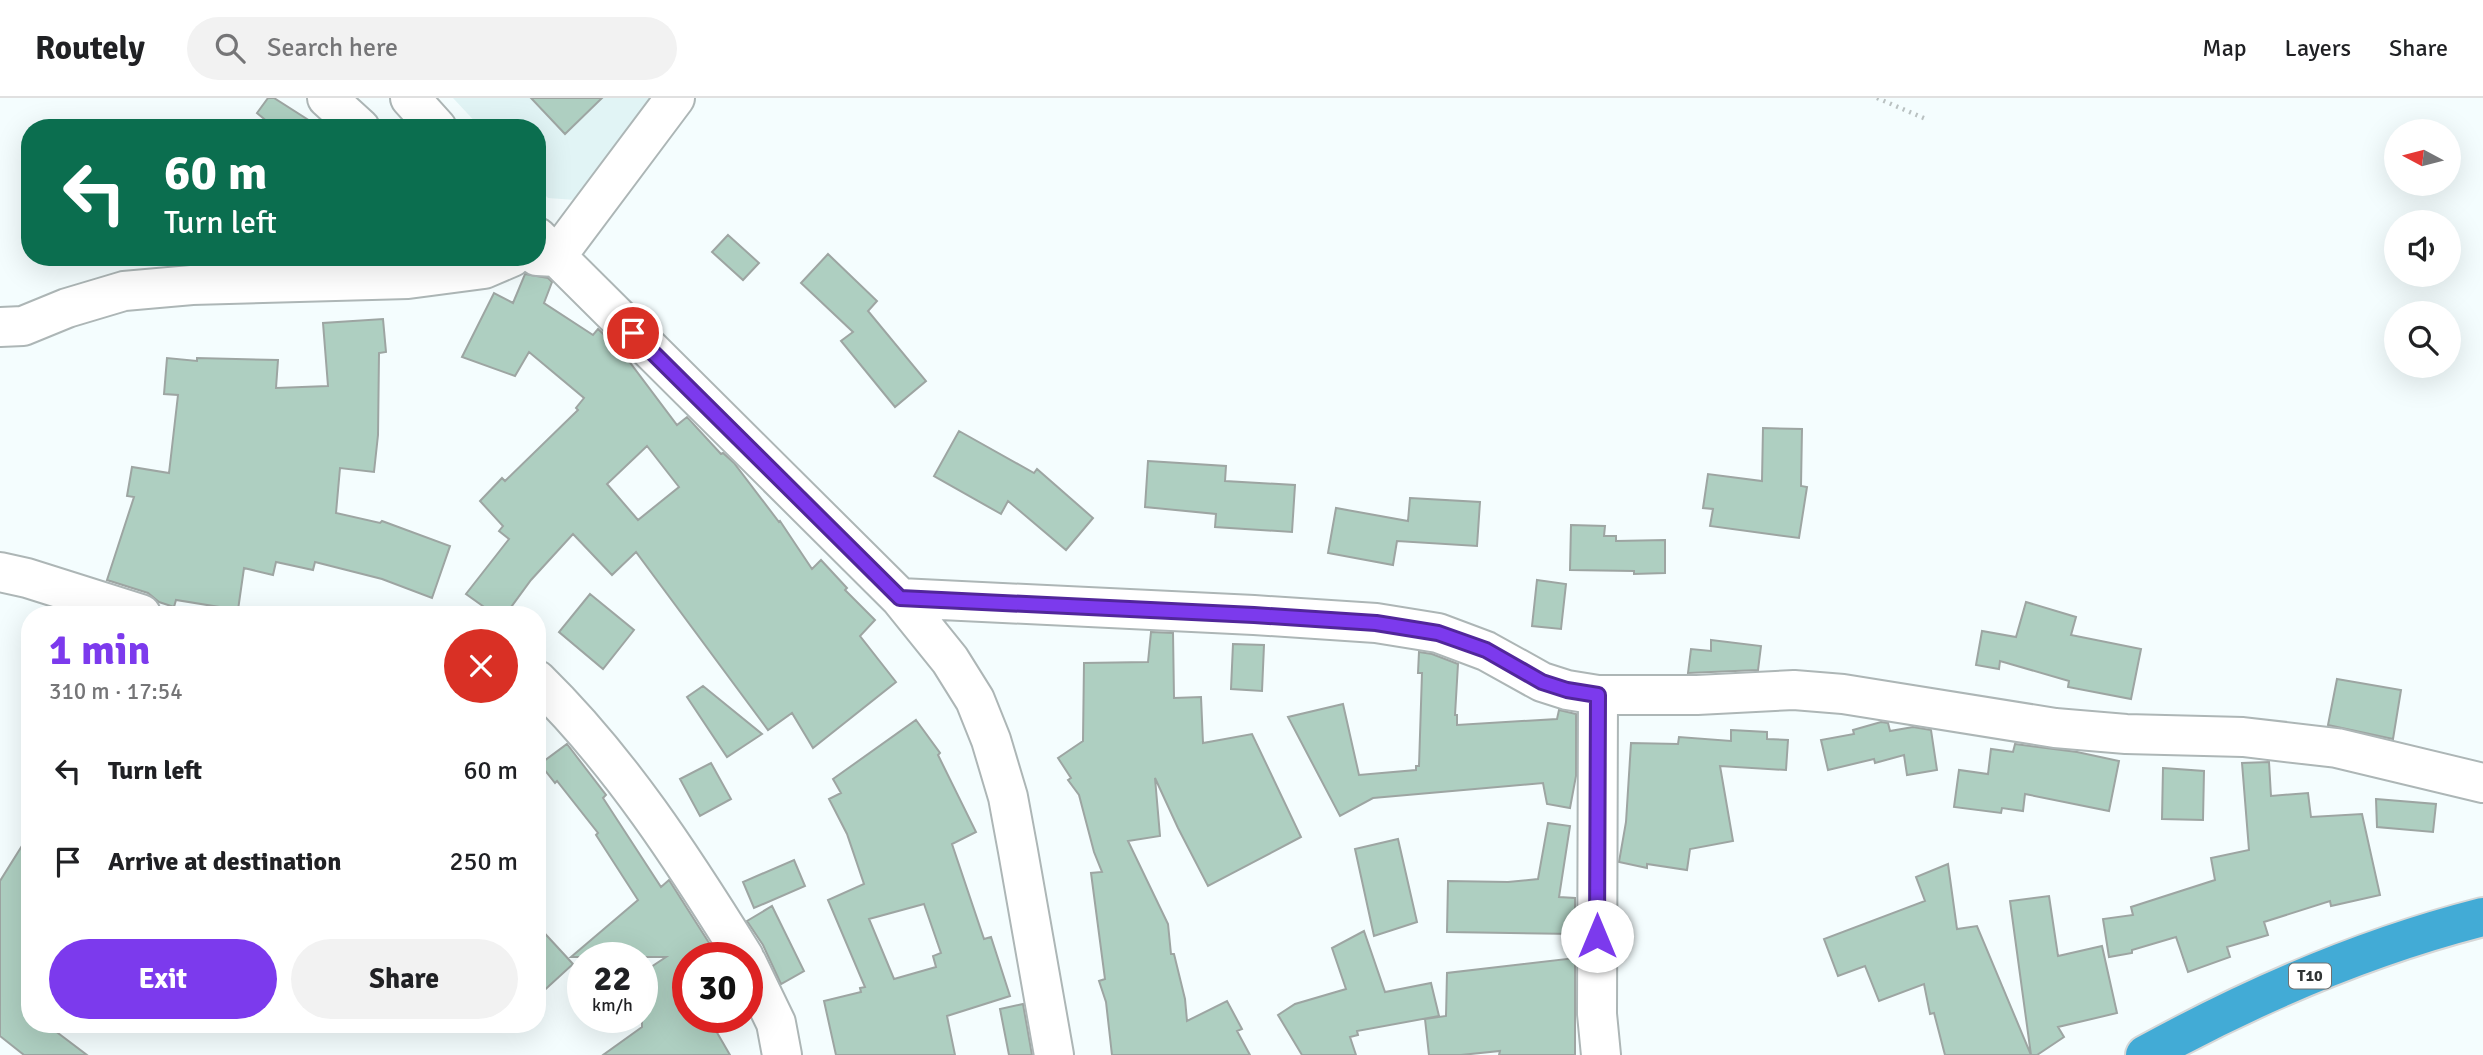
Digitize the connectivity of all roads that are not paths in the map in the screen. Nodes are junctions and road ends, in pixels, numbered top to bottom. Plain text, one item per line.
1 (327, 98) edge
2 (410, 98) edge
3 (675, 98) edge
4 (350, 119) edge
5 (430, 119) edge
6 (546, 248) edge
7 (546, 252) edge
8 (491, 266) edge
9 (0, 327) edge
10 (0, 572) edge
11 (900, 598) junction
12 (116, 606) edge
13 (546, 690) edge
14 (1598, 695) junction
15 (2483, 783) edge
16 (2483, 917) edge
17 (735, 942) edge
18 (763, 996) edge
19 (782, 1055) edge
20 (1054, 1055) edge
21 (1601, 1055) edge
22 (2145, 1055) edge

1 - 4 street
2 - 5 street
3 - 6 street
7 - 11 street
8 - 9 street
10 - 12 street
11 - 14 street
11 - 20 street
13 - 17 street
14 - 15 street
14 - 21 street
16 - 22 highway, T10
18 - 19 street

